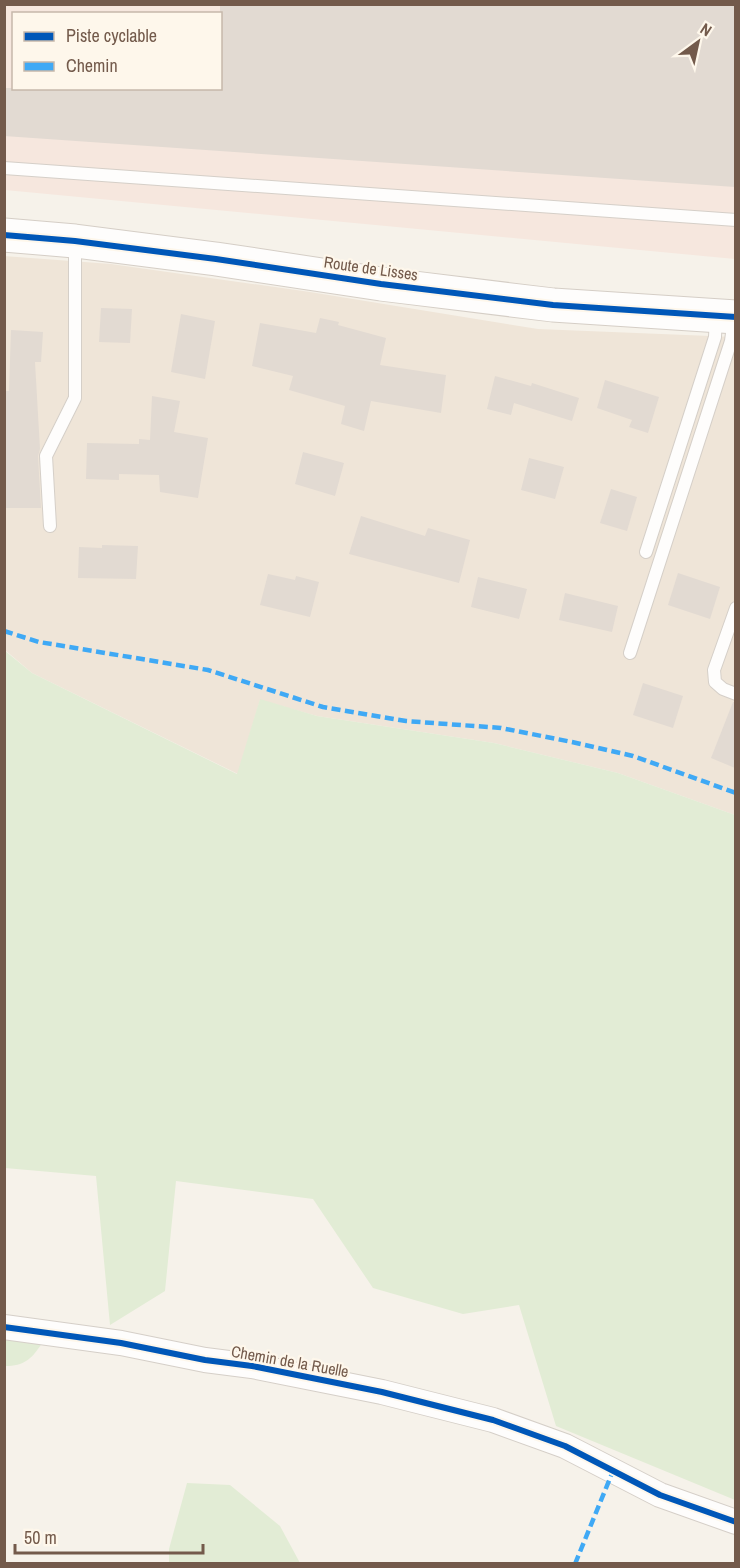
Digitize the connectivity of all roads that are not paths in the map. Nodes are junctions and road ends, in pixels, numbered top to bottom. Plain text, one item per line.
1 (4, 168) edge
2 (735, 220) edge
3 (4, 235) edge
4 (75, 241) junction
5 (729, 317) edge
6 (50, 526) dead end
7 (646, 552) dead end
8 (735, 608) edge
9 (630, 653) dead end
10 (735, 694) edge
11 (4, 1328) edge
12 (735, 1522) edge

1 - 2 lane
3 - 4 street, Route de Lisses
4 - 5 street, Route de Lisses
4 - 6 lane
5 - 7 lane
5 - 9 lane
8 - 10 lane
11 - 12 street, Chemin de la Ruelle

